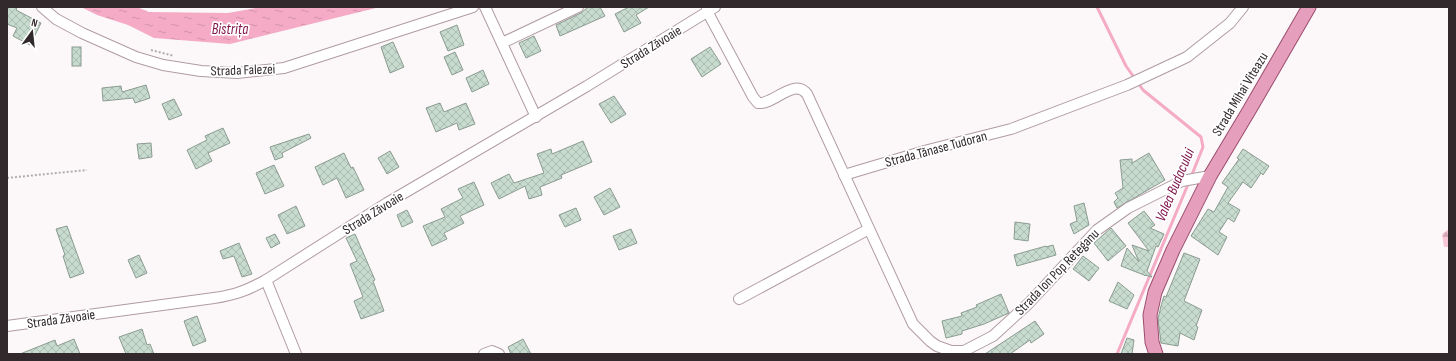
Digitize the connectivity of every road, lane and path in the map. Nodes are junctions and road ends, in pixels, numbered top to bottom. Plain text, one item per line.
1 (42, 7) edge
2 (473, 7) edge
3 (485, 7) edge
4 (578, 7) edge
5 (1243, 7) edge
6 (1309, 7) edge
7 (710, 8) edge
8 (502, 43) junction
9 (149, 50) dead end
10 (179, 57) dead end
11 (536, 117) junction
12 (87, 170) dead end
13 (844, 175) junction
14 (1204, 176) junction
15 (7, 178) edge
16 (869, 229) junction
17 (266, 280) junction
18 (739, 299) dead end
19 (7, 326) edge
20 (948, 352) edge
21 (296, 354) edge
22 (484, 354) edge
23 (499, 354) edge
24 (1156, 354) edge

1 - 2 street, Strada Falezei
3 - 8 street
4 - 8 street
5 - 13 street, Strada Tănase Tudoran
6 - 14 main road, Strada Mihai Viteazu
7 - 11 street, Strada Zăvoaie
7 - 13 street
8 - 11 street
9 - 10 path
11 - 17 street, Strada Zăvoaie
12 - 15 path
13 - 16 street, Strada Ion Pop Reteganu
14 - 20 street, Strada Ion Pop Reteganu
14 - 24 main road, Strada Mihai Viteazu
16 - 18 street
16 - 20 street, Strada Ion Pop Reteganu
17 - 19 street, Strada Zăvoaie
17 - 21 street
22 - 23 street

